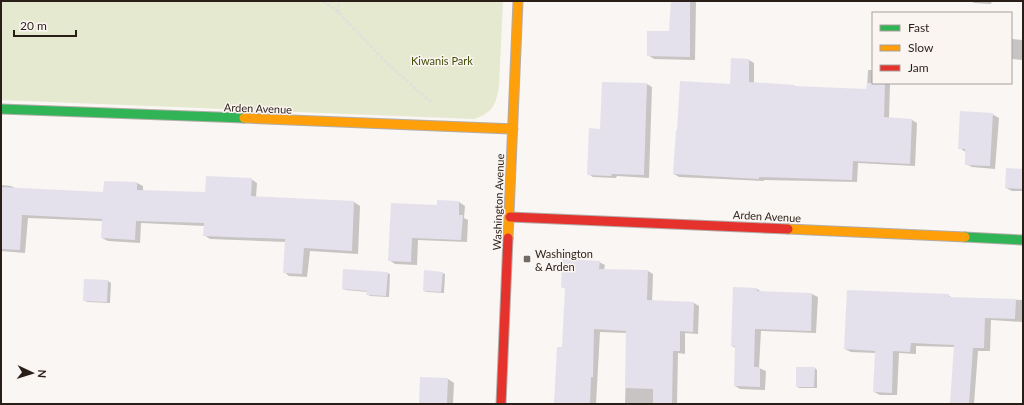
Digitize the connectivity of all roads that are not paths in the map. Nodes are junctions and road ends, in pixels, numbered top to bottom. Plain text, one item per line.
1 (518, 1) edge
2 (1, 110) edge
3 (513, 129) junction
4 (510, 217) junction
5 (1023, 240) edge
6 (501, 404) edge

1 - 3 street, Washington Avenue
2 - 3 street, Arden Avenue
3 - 4 street, Washington Avenue
4 - 5 street, Arden Avenue
4 - 6 street, Washington Avenue

